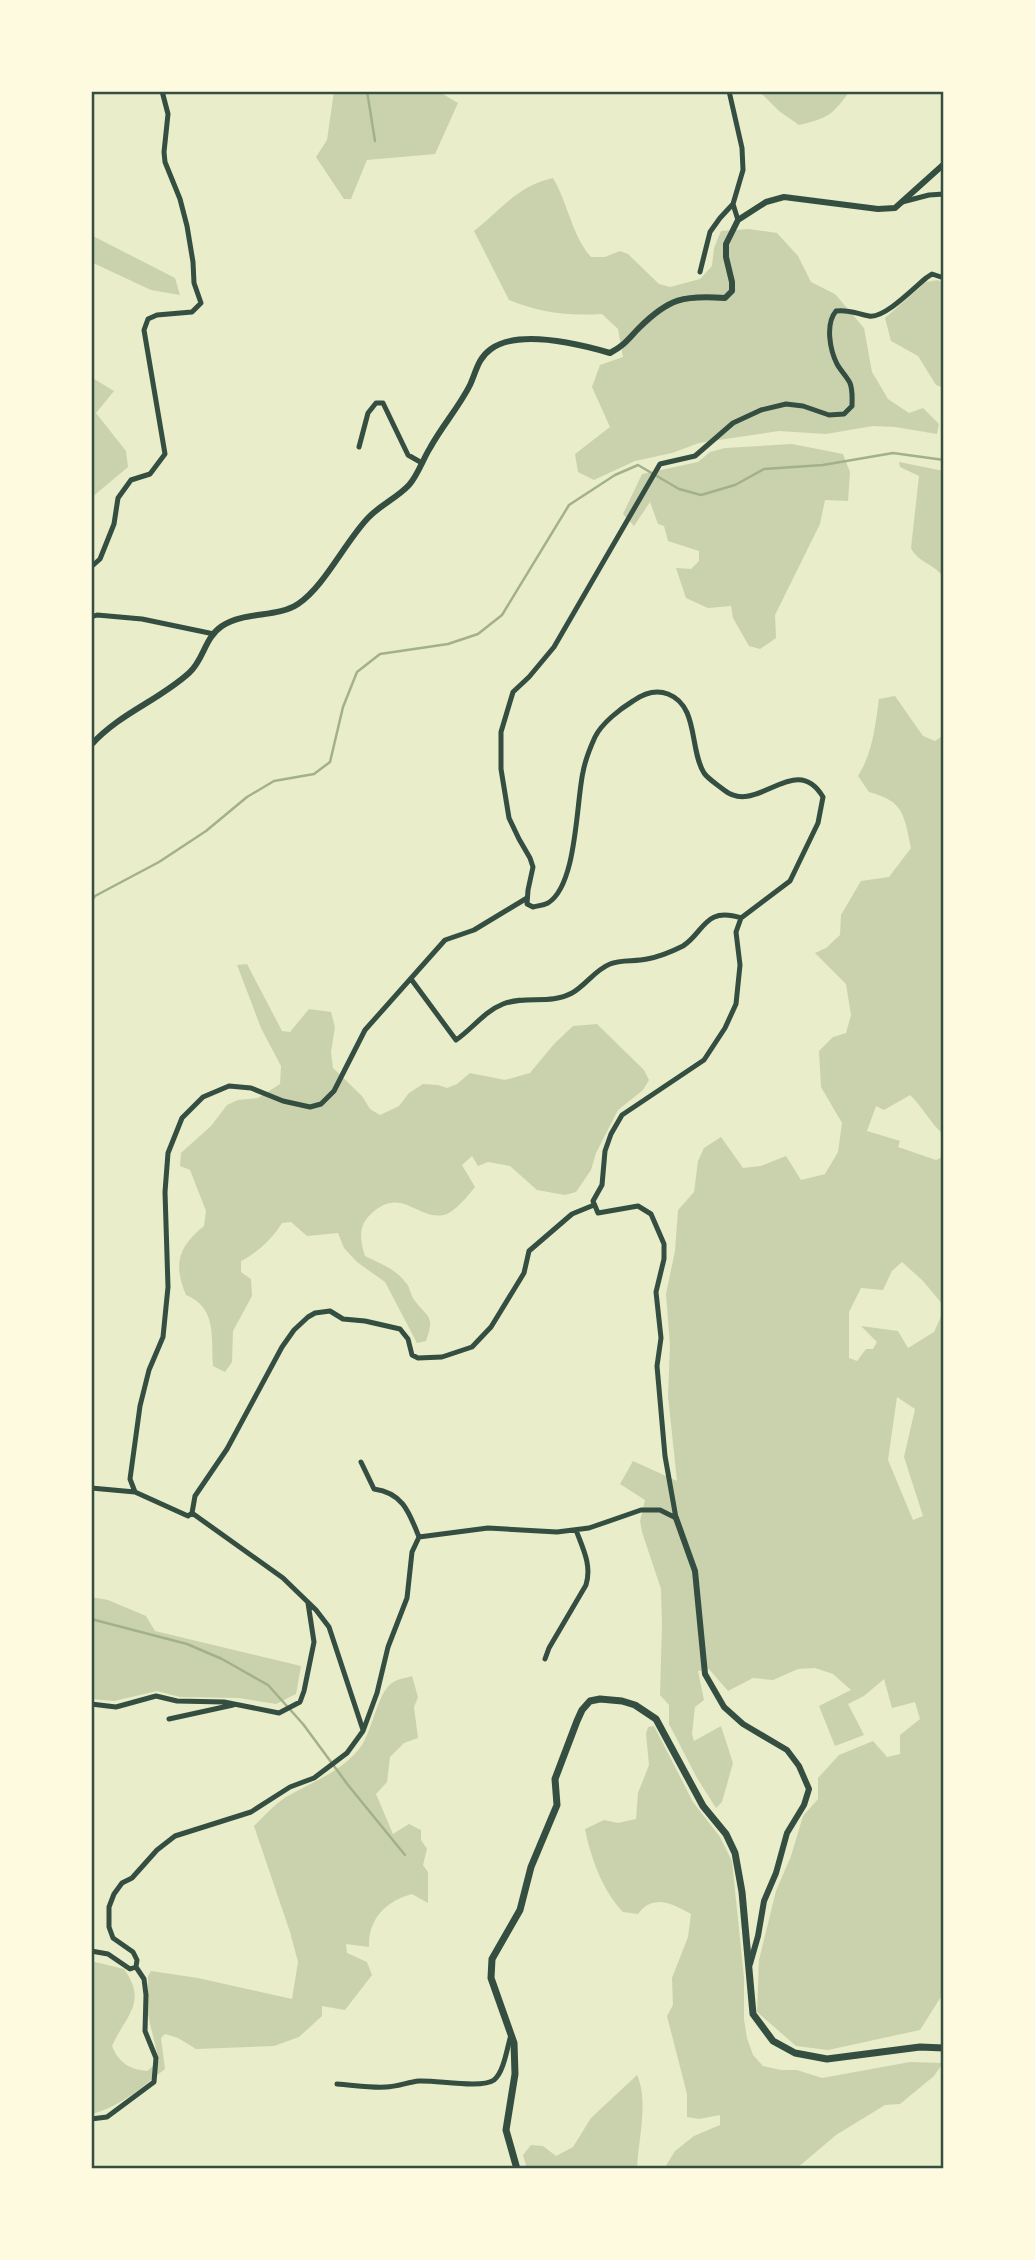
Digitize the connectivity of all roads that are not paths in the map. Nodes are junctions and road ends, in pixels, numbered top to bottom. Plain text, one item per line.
1 (162, 91) edge
2 (729, 91) edge
3 (944, 164) edge
4 (944, 194) edge
5 (899, 203) junction
6 (733, 204) junction
7 (738, 219) junction
8 (700, 272) dead end
9 (944, 278) edge
10 (359, 447) dead end
11 (422, 463) junction
12 (91, 567) edge
13 (91, 617) edge
14 (214, 634) junction
15 (91, 745) edge
16 (527, 898) junction
17 (741, 918) junction
18 (411, 979) junction
19 (594, 1205) junction
20 (361, 1462) dead end
21 (91, 1488) edge
22 (135, 1492) junction
23 (192, 1513) junction
24 (676, 1518) junction
25 (576, 1530) junction
26 (419, 1537) junction
27 (308, 1603) junction
28 (545, 1659) dead end
29 (91, 1704) edge
30 (236, 1704) junction
31 (169, 1719) dead end
32 (363, 1731) junction
33 (91, 1951) edge
34 (749, 1966) junction
35 (136, 1967) junction
36 (511, 2035) junction
37 (944, 2048) edge
38 (337, 2084) dead end
39 (91, 2119) edge
40 (517, 2169) edge

1 - 12 street
2 - 6 street
3 - 5 street
4 - 5 street
5 - 7 street
6 - 7 street
6 - 8 street
7 - 11 street
9 - 16 street
10 - 11 street
11 - 14 street
13 - 14 street
14 - 15 street
16 - 17 street
16 - 18 street
17 - 18 street
17 - 19 street
18 - 22 street
19 - 23 street
19 - 24 street
20 - 26 street
21 - 22 street
22 - 23 street
23 - 27 street
24 - 25 street
24 - 34 street
25 - 26 street
25 - 28 street
26 - 32 street
27 - 30 street
27 - 32 street
29 - 30 street
30 - 31 street
32 - 35 street
33 - 35 street
34 - 36 main road
34 - 37 main road
35 - 39 street
36 - 38 street
36 - 40 main road

